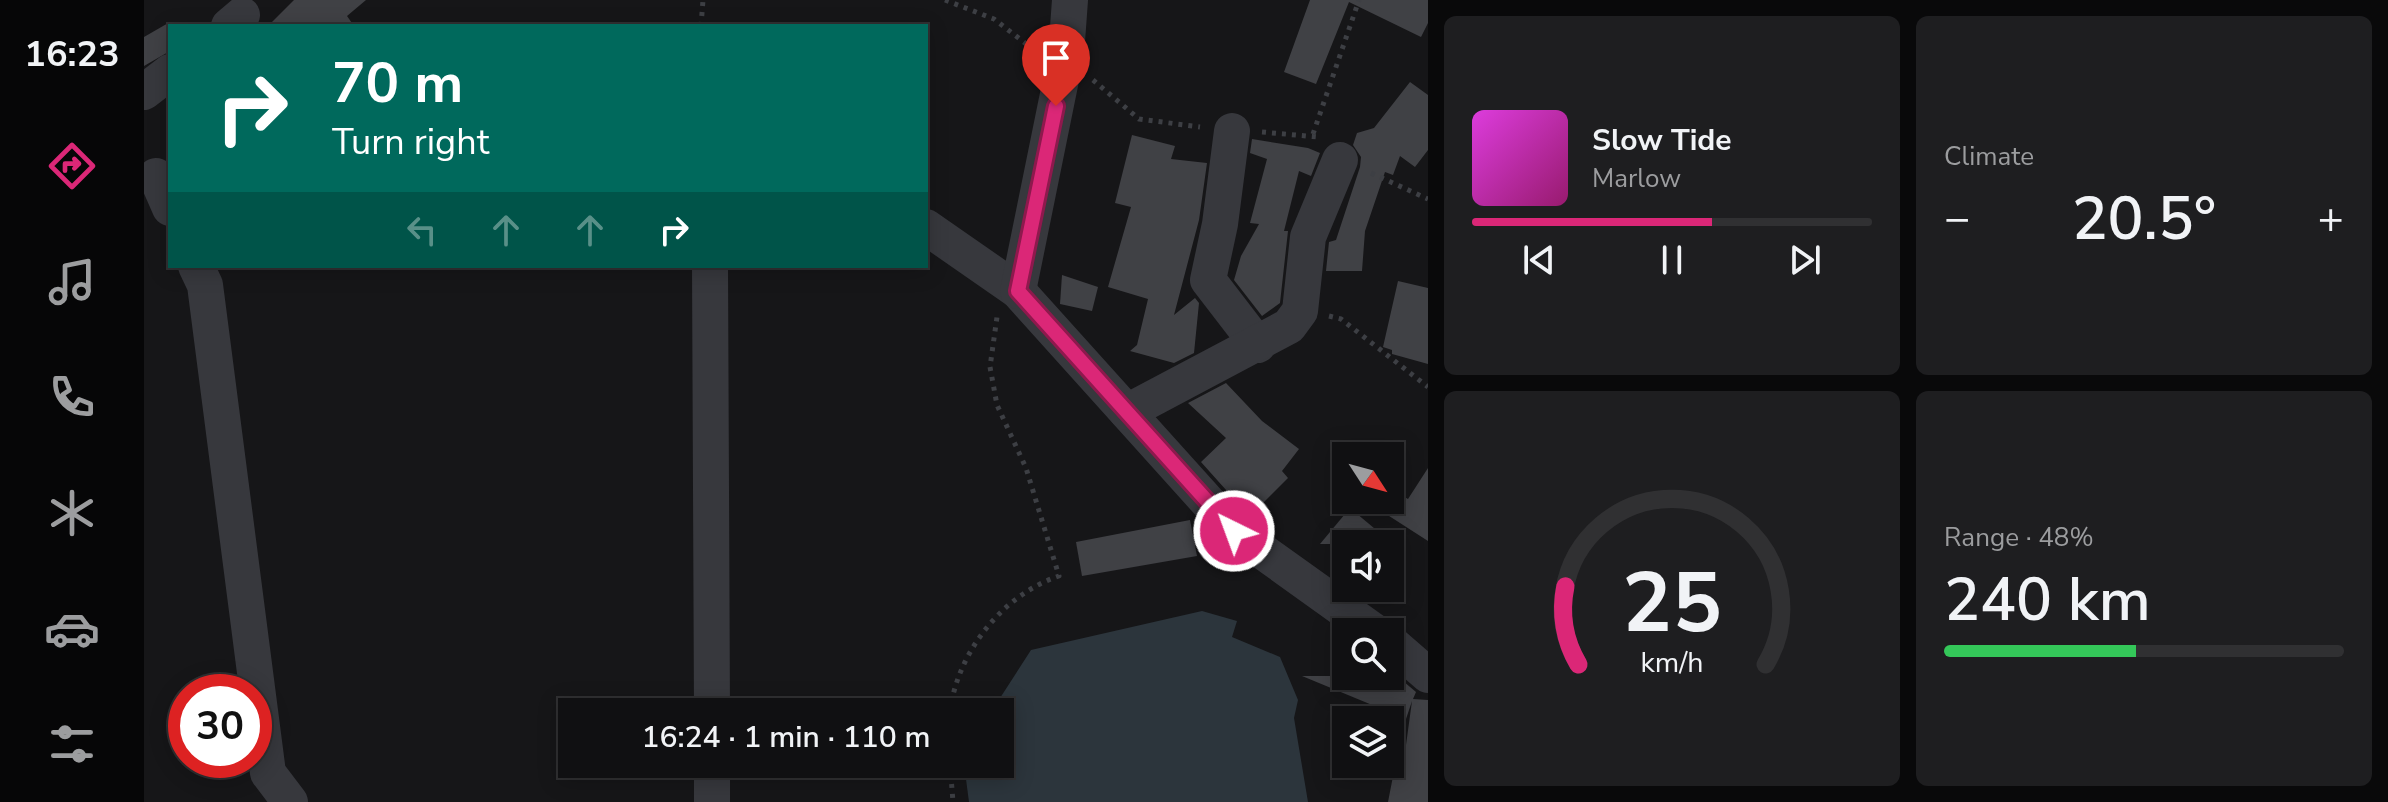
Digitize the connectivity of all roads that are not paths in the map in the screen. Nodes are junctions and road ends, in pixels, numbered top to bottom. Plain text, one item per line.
1 (1070, 0) edge
2 (168, 74) edge
3 (144, 92) edge
4 (1232, 131) dead end
5 (1340, 160) dead end
6 (928, 228) edge
7 (197, 268) edge
8 (710, 268) edge
9 (1014, 287) junction
10 (1258, 345) junction
11 (1127, 412) junction
12 (1355, 618) edge
13 (1404, 654) edge
14 (1428, 675) edge
15 (712, 698) edge
16 (712, 778) edge
17 (290, 802) edge
18 (712, 802) edge

1 - 9 street
2 - 3 street
4 - 10 street
5 - 10 street
6 - 9 street
7 - 17 street
8 - 15 street
9 - 11 street
10 - 11 street
11 - 12 street
13 - 14 street
16 - 18 street

